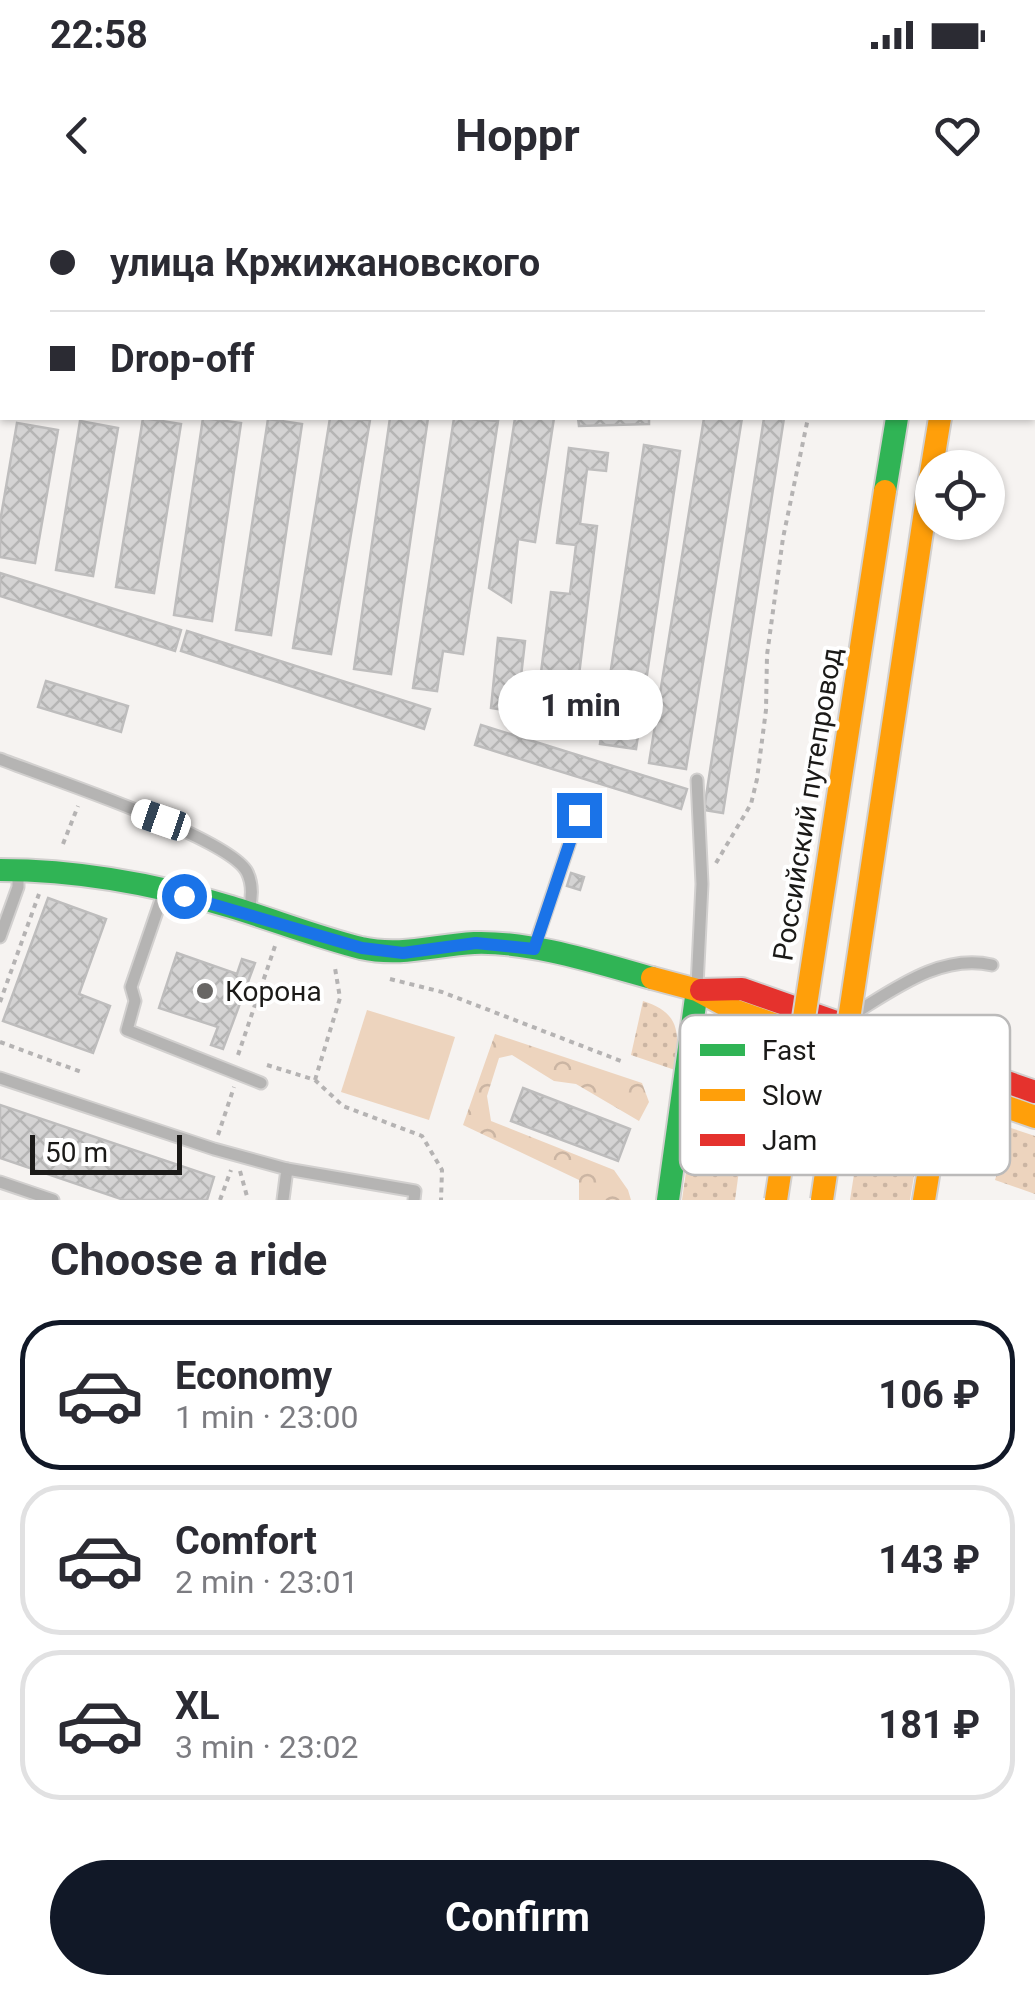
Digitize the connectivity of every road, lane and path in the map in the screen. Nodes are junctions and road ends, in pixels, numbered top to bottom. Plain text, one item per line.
1 (808, 420) edge
2 (896, 420) edge
3 (940, 420) edge
4 (0, 760) edge
5 (697, 780) dead end
6 (84, 793) junction
7 (579, 815) dead end
8 (60, 852) dead end
9 (9, 870) edge
10 (702, 884) junction
11 (164, 890) junction
12 (40, 892) dead end
13 (248, 914) junction
14 (0, 937) edge
15 (275, 946) dead end
16 (534, 949) junction
17 (992, 965) dead end
18 (335, 966) dead end
19 (388, 979) dead end
20 (697, 990) junction
21 (0, 1002) edge
22 (694, 1015) edge
23 (751, 1015) edge
24 (804, 1015) edge
25 (816, 1015) edge
26 (850, 1015) edge
27 (854, 1015) edge
28 (0, 1042) edge
29 (621, 1061) dead end
30 (267, 1065) dead end
31 (84, 1072) dead end
32 (236, 1073) junction
33 (0, 1078) edge
34 (315, 1080) junction
35 (261, 1083) dead end
36 (1010, 1087) edge
37 (1035, 1092) edge
38 (1010, 1105) edge
39 (680, 1113) edge
40 (1035, 1117) edge
41 (214, 1149) junction
42 (236, 1156) junction
43 (287, 1169) junction
44 (780, 1175) edge
45 (826, 1175) edge
46 (929, 1175) edge
47 (0, 1182) edge
48 (53, 1200) edge
49 (220, 1200) edge
50 (248, 1200) edge
51 (282, 1200) edge
52 (414, 1200) edge
53 (441, 1200) edge
54 (668, 1200) edge
55 (776, 1200) edge
56 (822, 1200) edge
57 (924, 1200) edge

1 - 10 path
2 - 24 street, Российский путепровод, bridge
3 - 26 street, bridge
4 - 6 lane
5 - 10 lane
6 - 8 path
6 - 13 lane
7 - 16 lane
9 - 11 street
9 - 14 lane
10 - 20 lane
11 - 13 street
11 - 32 lane
12 - 21 path
13 - 16 street
15 - 32 path
16 - 20 street
17 - 27 lane
18 - 34 path
19 - 29 path
20 - 22 street
20 - 23 street
20 - 25 street
28 - 31 path
30 - 34 path
32 - 35 lane
32 - 41 path
33 - 41 lane
34 - 53 path
36 - 37 street
38 - 40 street
39 - 54 street
41 - 42 lane
42 - 43 lane
42 - 49 path
42 - 50 path
43 - 51 lane
43 - 52 lane
44 - 55 street, Российский путепровод, bridge
45 - 56 street, bridge
46 - 57 street
47 - 48 lane

